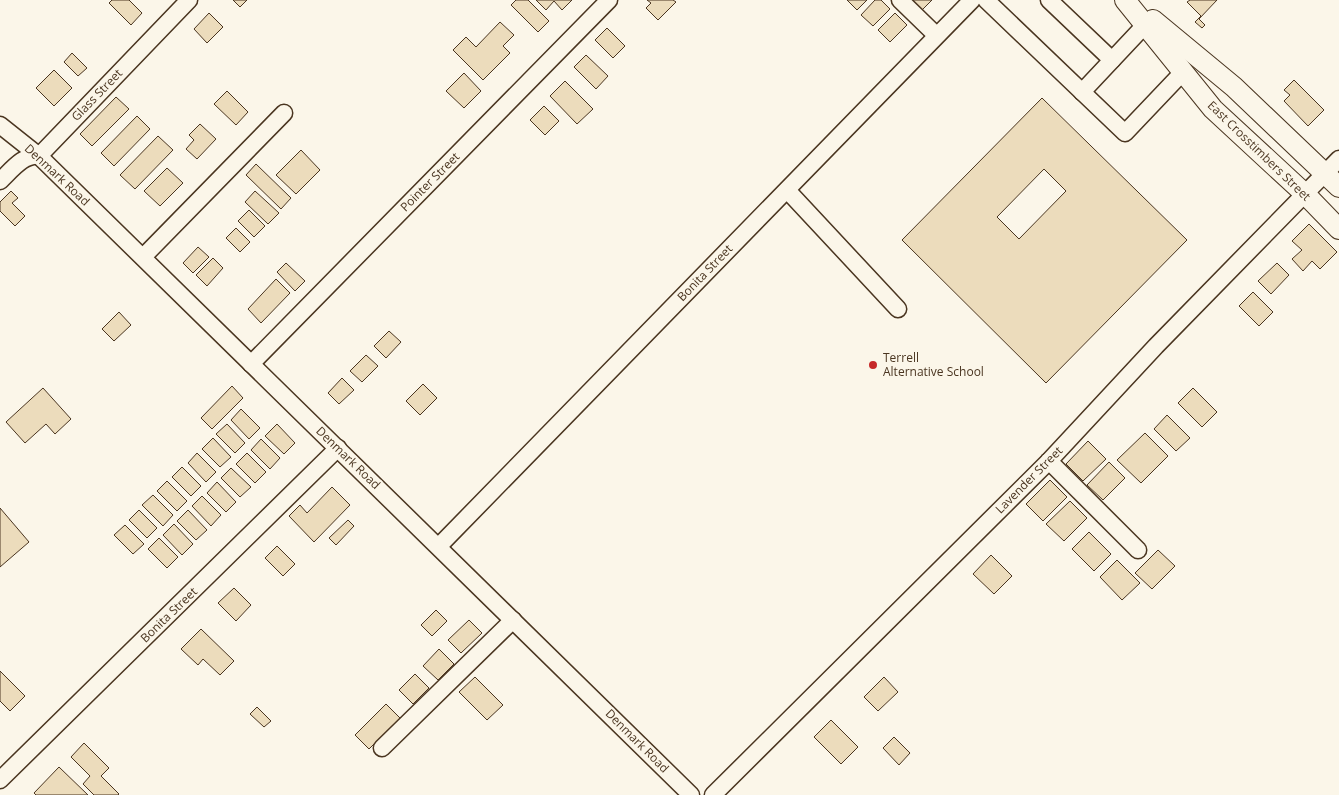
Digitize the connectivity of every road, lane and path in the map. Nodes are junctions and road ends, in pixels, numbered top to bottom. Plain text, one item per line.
1 (189, 0) edge
2 (609, 0) edge
3 (900, 0) edge
4 (972, 0) edge
5 (986, 0) edge
6 (1049, 0) edge
7 (1127, 0) edge
8 (1145, 24) junction
9 (936, 36) junction
10 (1112, 60) junction
11 (1183, 72) junction
12 (1082, 92) junction
13 (284, 114) dead end
14 (0, 125) edge
15 (39, 156) junction
16 (1334, 173) edge
17 (0, 181) edge
18 (787, 190) junction
19 (1305, 194) junction
20 (1339, 229) edge
21 (143, 257) junction
22 (898, 309) dead end
23 (251, 364) junction
24 (338, 448) junction
25 (1049, 461) junction
26 (439, 546) junction
27 (1138, 550) dead end
28 (513, 620) junction
29 (382, 748) dead end
30 (0, 780) edge
31 (691, 795) edge
32 (714, 795) edge

1 - 15 street, Glass Street
2 - 23 street, Pointer Street
3 - 9 street
4 - 9 street, Bonita Street
5 - 12 street
6 - 10 street
7 - 8 main road, East Crosstimbers Street
7 - 16 main road, East Crosstimbers Street
8 - 10 street
8 - 11 main road, East Crosstimbers Street
9 - 18 street, Bonita Street
10 - 12 street
11 - 12 street
11 - 19 main road, East Crosstimbers Street
13 - 21 street
14 - 15 street, Denmark Road
15 - 17 street, Glass Street
15 - 21 street, Denmark Road
16 - 19 street, Lavender Street
18 - 22 street
18 - 26 street, Bonita Street
19 - 20 main road, East Crosstimbers Street
19 - 25 street, Lavender Street
21 - 23 street, Denmark Road
23 - 24 street, Denmark Road
24 - 26 street, Denmark Road
24 - 30 street, Bonita Street
25 - 27 street
25 - 32 street, Lavender Street
26 - 28 street, Denmark Road
28 - 29 street
28 - 31 street, Denmark Road

